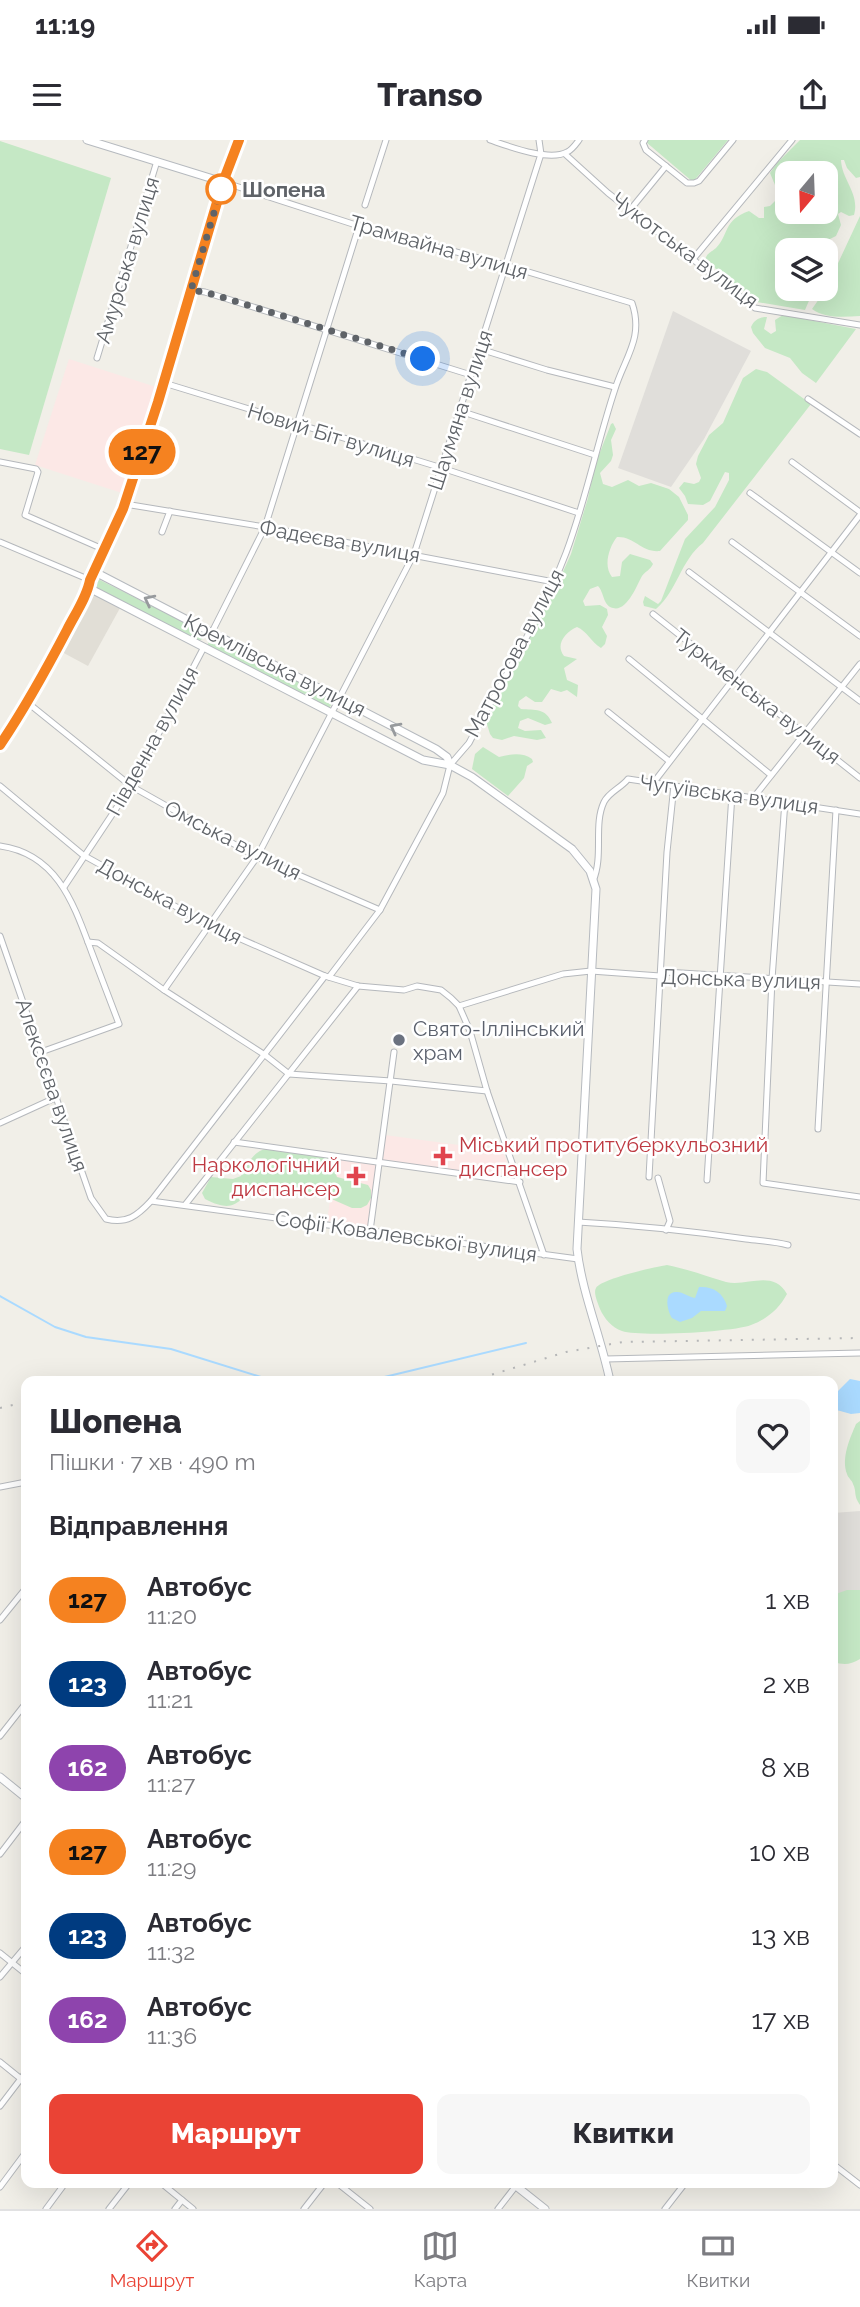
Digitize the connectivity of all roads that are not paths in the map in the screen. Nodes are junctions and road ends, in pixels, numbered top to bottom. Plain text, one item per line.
1 (87, 140) edge
2 (108, 140) edge
3 (239, 140) edge
4 (386, 140) edge
5 (490, 140) edge
6 (539, 140) edge
7 (579, 140) edge
8 (645, 140) edge
9 (733, 140) edge
10 (792, 140) edge
11 (113, 148) junction
12 (541, 153) junction
13 (565, 154) junction
14 (157, 161) junction
15 (666, 166) junction
16 (223, 182) junction
17 (365, 205) dead end
18 (630, 210) junction
19 (359, 226) junction
20 (694, 258) junction
21 (505, 265) junction
22 (191, 290) junction
23 (632, 303) joint
24 (860, 325) edge
25 (326, 330) junction
26 (480, 349) junction
27 (97, 358) dead end
28 (471, 374) junction
29 (164, 383) junction
30 (615, 387) junction
31 (808, 399) dead end
32 (460, 411) junction
33 (298, 425) junction
34 (860, 434) edge
35 (595, 455) junction
36 (0, 462) edge
37 (792, 462) dead end
38 (442, 468) junction
39 (750, 493) dead end
40 (125, 504) junction
41 (170, 511) junction
42 (579, 513) junction
43 (860, 514) edge
44 (265, 527) junction
45 (162, 532) dead end
46 (732, 541) dead end
47 (0, 542) edge
48 (105, 550) junction
49 (832, 553) junction
50 (414, 554) junction
51 (689, 572) dead end
52 (860, 573) edge
53 (91, 580) junction
54 (554, 582) junction
55 (801, 592) junction
56 (653, 614) dead end
57 (212, 632) junction
58 (770, 632) junction
59 (860, 636) edge
60 (204, 647) junction
61 (629, 659) dead end
62 (860, 664) edge
63 (733, 678) junction
64 (841, 687) junction
65 (339, 698) junction
66 (860, 701) edge
67 (28, 703) junction
68 (608, 712) dead end
69 (331, 713) junction
70 (702, 719) junction
71 (804, 733) junction
72 (0, 745) edge
73 (669, 761) junction
74 (450, 765) junction
75 (771, 775) junction
76 (860, 778) edge
77 (654, 782) junction
78 (674, 785) junction
79 (0, 786) edge
80 (131, 786) junction
81 (732, 794) junction
82 (754, 797) junction
83 (785, 801) junction
84 (836, 810) junction
85 (860, 814) edge
86 (0, 846) edge
87 (83, 855) junction
88 (257, 857) junction
89 (593, 881) junction
90 (64, 887) junction
91 (380, 910) junction
92 (209, 925) junction
93 (0, 936) edge
94 (88, 942) junction
95 (591, 971) junction
96 (660, 976) junction
97 (720, 976) junction
98 (327, 977) junction
99 (772, 979) junction
100 (825, 982) junction
101 (860, 984) edge
102 (358, 986) junction
103 (164, 990) junction
104 (459, 1006) junction
105 (41, 1052) junction
106 (394, 1052) dead end
107 (265, 1055) junction
108 (289, 1074) junction
109 (391, 1081) junction
110 (487, 1091) junction
111 (57, 1097) junction
112 (0, 1123) edge
113 (818, 1129) dead end
114 (234, 1142) junction
115 (381, 1162) junction
116 (649, 1177) dead end
117 (658, 1178) dead end
118 (707, 1180) dead end
119 (520, 1182) junction
120 (860, 1197) edge
121 (151, 1201) junction
122 (185, 1205) junction
123 (119, 1222) joint
124 (578, 1222) junction
125 (666, 1230) junction
126 (370, 1231) junction
127 (788, 1245) dead end
128 (544, 1255) junction
129 (578, 1259) junction
130 (860, 1353) edge
131 (606, 1359) junction
132 (609, 1376) edge
133 (21, 1483) edge
134 (0, 1487) edge
135 (21, 1594) edge
136 (0, 1620) edge
137 (21, 1709) edge
138 (0, 1736) edge
139 (0, 1777) edge
140 (21, 1794) edge
141 (21, 1827) edge
142 (0, 1854) edge
143 (21, 1953) edge
144 (0, 1954) edge
145 (13, 1964) junction
146 (21, 1970) edge
147 (0, 1977) edge
148 (0, 2062) edge
149 (21, 2079) edge
150 (21, 2084) edge
151 (0, 2106) edge
152 (21, 2159) edge
153 (838, 2168) edge
154 (860, 2185) edge
155 (0, 2187) edge
156 (62, 2188) edge
157 (125, 2188) edge
158 (167, 2188) edge
159 (320, 2188) edge
160 (344, 2188) edge
161 (513, 2188) edge
162 (521, 2188) edge
163 (681, 2188) edge
164 (182, 2200) junction
165 (46, 2209) edge
166 (109, 2209) edge
167 (175, 2209) edge
168 (193, 2209) edge
169 (304, 2209) edge
170 (370, 2209) edge
171 (498, 2209) edge
172 (545, 2209) edge
173 (665, 2209) edge

1 - 11 street, Трамвайна вулиця
2 - 11 street
3 - 16 street
4 - 17 street
5 - 12 street
6 - 12 street
7 - 13 street
8 - 15 street
9 - 15 street
10 - 20 street
11 - 14 street, Трамвайна вулиця
12 - 13 street
12 - 21 street, Шаумяна вулиця
13 - 18 street, Чукотська вулиця
14 - 16 street, Трамвайна вулиця
14 - 27 street, Амурська вулиця
15 - 18 street
16 - 19 street, Трамвайна вулиця
16 - 22 street
18 - 20 street, Чукотська вулиця
19 - 21 street, Трамвайна вулиця
19 - 25 street
20 - 24 street, Чукотська вулиця
21 - 23 street, Трамвайна вулиця
21 - 26 street, Шаумяна вулиця
22 - 25 street
22 - 29 street
23 - 30 street, Матросова вулиця
25 - 28 street
25 - 33 street
26 - 28 street, Шаумяна вулиця
26 - 30 street
28 - 32 street, Шаумяна вулиця
29 - 33 street, Новий Біт вулиця
29 - 40 street
30 - 35 street, Матросова вулиця
31 - 34 street
32 - 35 street
32 - 38 street, Шаумяна вулиця
33 - 38 street, Новий Біт вулиця
33 - 44 street
35 - 42 street, Матросова вулиця
36 - 48 street
37 - 43 street
38 - 42 street, Новий Біт вулиця
38 - 50 street, Шаумяна вулиця
39 - 49 street
40 - 41 street, Фадеєва вулиця
40 - 48 street
41 - 44 street, Фадеєва вулиця
41 - 45 street
42 - 54 street, Матросова вулиця
43 - 49 street
44 - 50 street, Фадеєва вулиця
44 - 57 street
46 - 55 street
47 - 53 street, Кремлівська вулиця
48 - 53 street
49 - 52 street
49 - 55 street
50 - 54 street, Фадеєва вулиця
50 - 65 street, Шаумяна вулиця
51 - 58 street
57 -> 53 street, Кремлівська вулиця
53 - 60 street, Кремлівська вулиця
53 - 67 street
54 - 74 street, Матросова вулиця
55 - 58 street
55 - 59 street
56 - 63 street, Туркменська вулиця
57 - 65 street, Кремлівська вулиця
58 - 63 street
58 - 64 street
60 - 69 street, Кремлівська вулиця
60 - 80 street, Південна вулиця
61 - 70 street
62 - 64 street
63 - 70 street
63 - 71 street, Туркменська вулиця
64 - 66 street
64 - 71 street
65 - 69 street, Шаумяна вулиця
74 -> 65 street, Кремлівська вулиця
67 - 72 street
67 - 80 street, Омська вулиця
68 - 73 street
69 - 74 street, Кремлівська вулиця
69 - 88 street
70 - 73 street
70 - 75 street
71 - 75 street
71 - 76 street, Туркменська вулиця
73 - 77 street
74 - 89 street, Кремлівська вулиця
74 - 91 street, Матросова вулиця
75 - 82 street
77 - 78 street, Чугуївська вулиця
77 - 89 street, Чугуївська вулиця
78 - 81 street, Чугуївська вулиця
78 - 96 street
79 - 87 street, Донська вулиця
80 - 87 street, Південна вулиця
80 - 88 street, Омська вулиця
81 - 82 street, Чугуївська вулиця
81 - 97 street
82 - 83 street, Чугуївська вулиця
83 - 84 street, Чугуївська вулиця
83 - 99 street
84 - 85 street, Чугуївська вулиця
84 - 100 street
86 - 90 street
87 - 90 street, Південна вулиця
87 - 92 street, Донська вулиця
88 - 91 street, Омська вулиця
88 - 92 street
89 - 95 street, Кремлівська вулиця
90 - 94 street
91 - 98 street, Матросова вулиця
92 - 98 street, Донська вулиця
92 - 103 street
93 - 105 street, Алексєєва вулиця
94 - 103 street
94 - 105 street
95 - 96 street, Донська вулиця
95 - 104 street, Донська вулиця
95 - 124 street
96 - 97 street, Донська вулиця
96 - 116 street
97 - 99 street, Донська вулиця
97 - 118 street
98 - 102 street, Донська вулиця
98 - 107 street, Матросова вулиця
99 - 100 street, Донська вулиця
99 - 120 street
100 - 101 street, Донська вулиця
100 - 113 street
102 - 104 street, Донська вулиця
102 - 108 street
103 - 107 street
104 - 110 street
105 - 111 street, Алексєєва вулиця
106 - 109 street
107 - 108 street
107 - 121 street, Матросова вулиця
108 - 109 street
108 - 114 street
109 - 110 street
109 - 115 street
110 - 119 street
111 - 112 street
111 - 123 street, Алексєєва вулиця
114 - 115 street
114 - 122 street
115 - 119 street
115 - 126 street
117 - 125 street
119 - 128 street
121 - 122 street, Софії Ковалевської вулиця
121 - 123 street, Матросова вулиця
122 - 126 street, Софії Ковалевської вулиця
124 - 125 street
124 - 129 street
125 - 127 street
126 - 128 street, Софії Ковалевської вулиця
128 - 129 street, Софії Ковалевської вулиця
129 - 131 street
130 - 131 street
131 - 132 street
133 - 134 street
135 - 136 street
137 - 138 street
139 - 140 street
141 - 142 street
143 - 145 street
144 - 145 street
145 - 146 street
145 - 147 street
148 - 149 street
150 - 151 street
152 - 155 street
153 - 154 street
156 - 165 street
157 - 166 street
158 - 164 street
159 - 169 street
160 - 170 street
161 - 171 street
162 - 172 street
163 - 173 street
164 - 167 street
164 - 168 street

